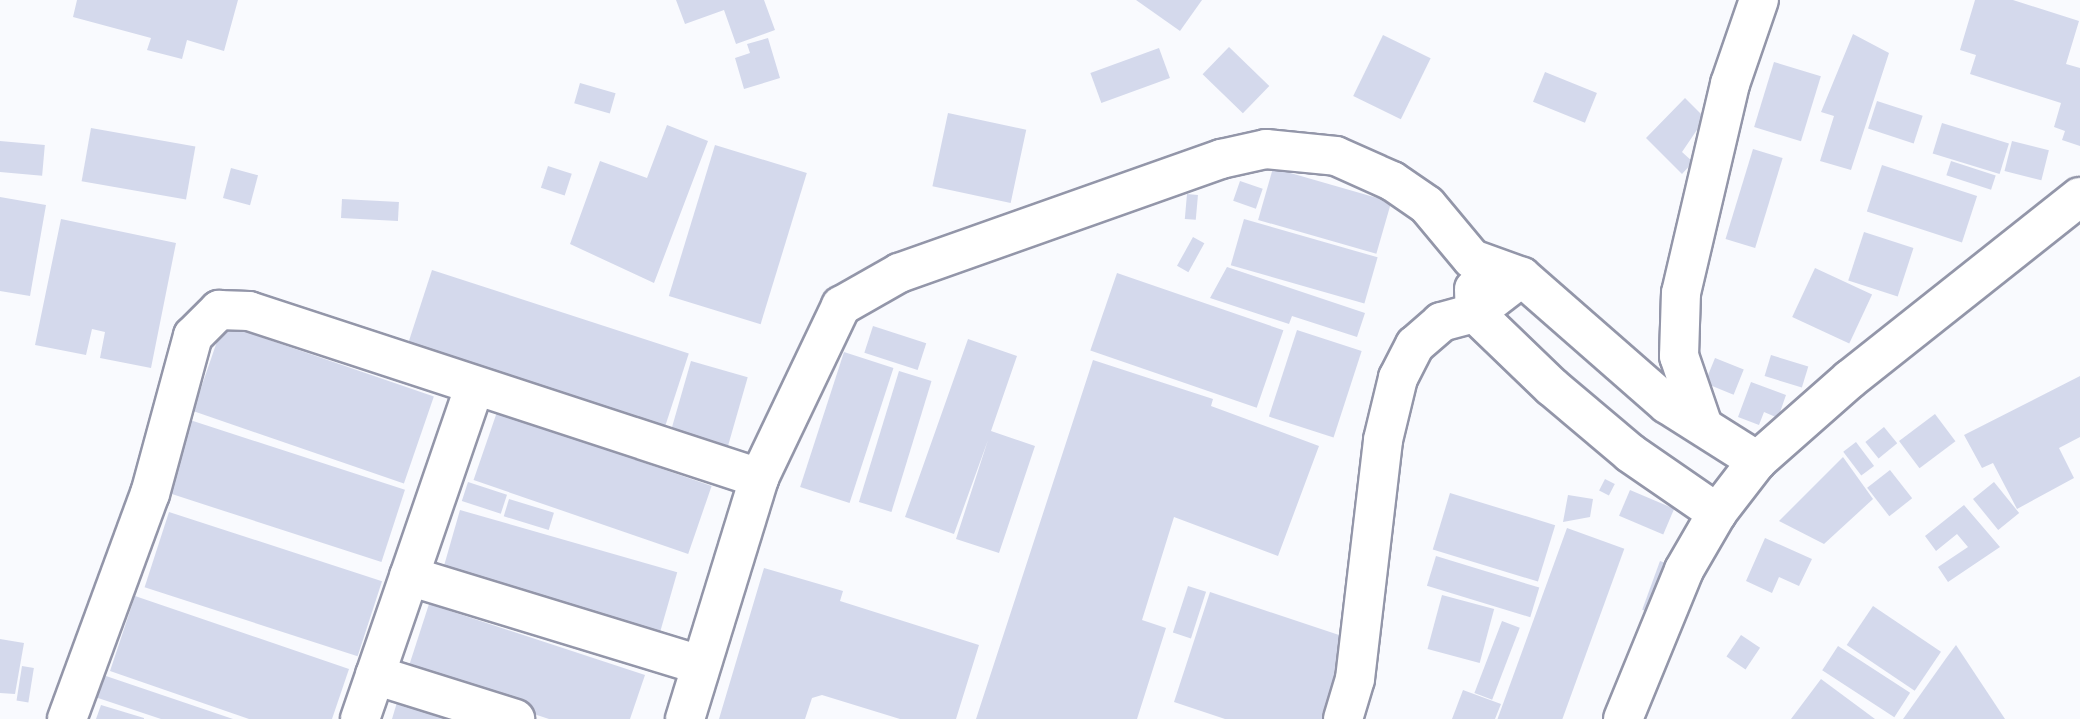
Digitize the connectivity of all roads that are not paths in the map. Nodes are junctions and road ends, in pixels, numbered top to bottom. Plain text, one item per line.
1 (1759, 0) edge
2 (2080, 197) edge
3 (1472, 258) junction
4 (1522, 277) junction
5 (1475, 313) junction
6 (474, 387) junction
7 (1703, 426) junction
8 (1757, 461) junction
9 (759, 478) junction
10 (1717, 513) junction
11 (410, 576) junction
12 (700, 665) junction
13 (376, 675) junction
14 (67, 719) edge
15 (360, 719) edge
16 (515, 719) edge
17 (685, 719) edge
18 (1342, 719) edge
19 (1623, 719) edge

1 - 7 street
2 - 8 street
3 - 4 street
3 - 5 street
3 - 9 street
4 - 5 street
4 - 7 street
5 - 10 street
5 - 18 street
6 - 9 street
6 - 11 street
6 - 14 street
7 - 8 street
8 - 10 street
9 - 12 street
10 - 19 street
11 - 12 street
11 - 13 street
12 - 17 street
13 - 15 street
13 - 16 street

